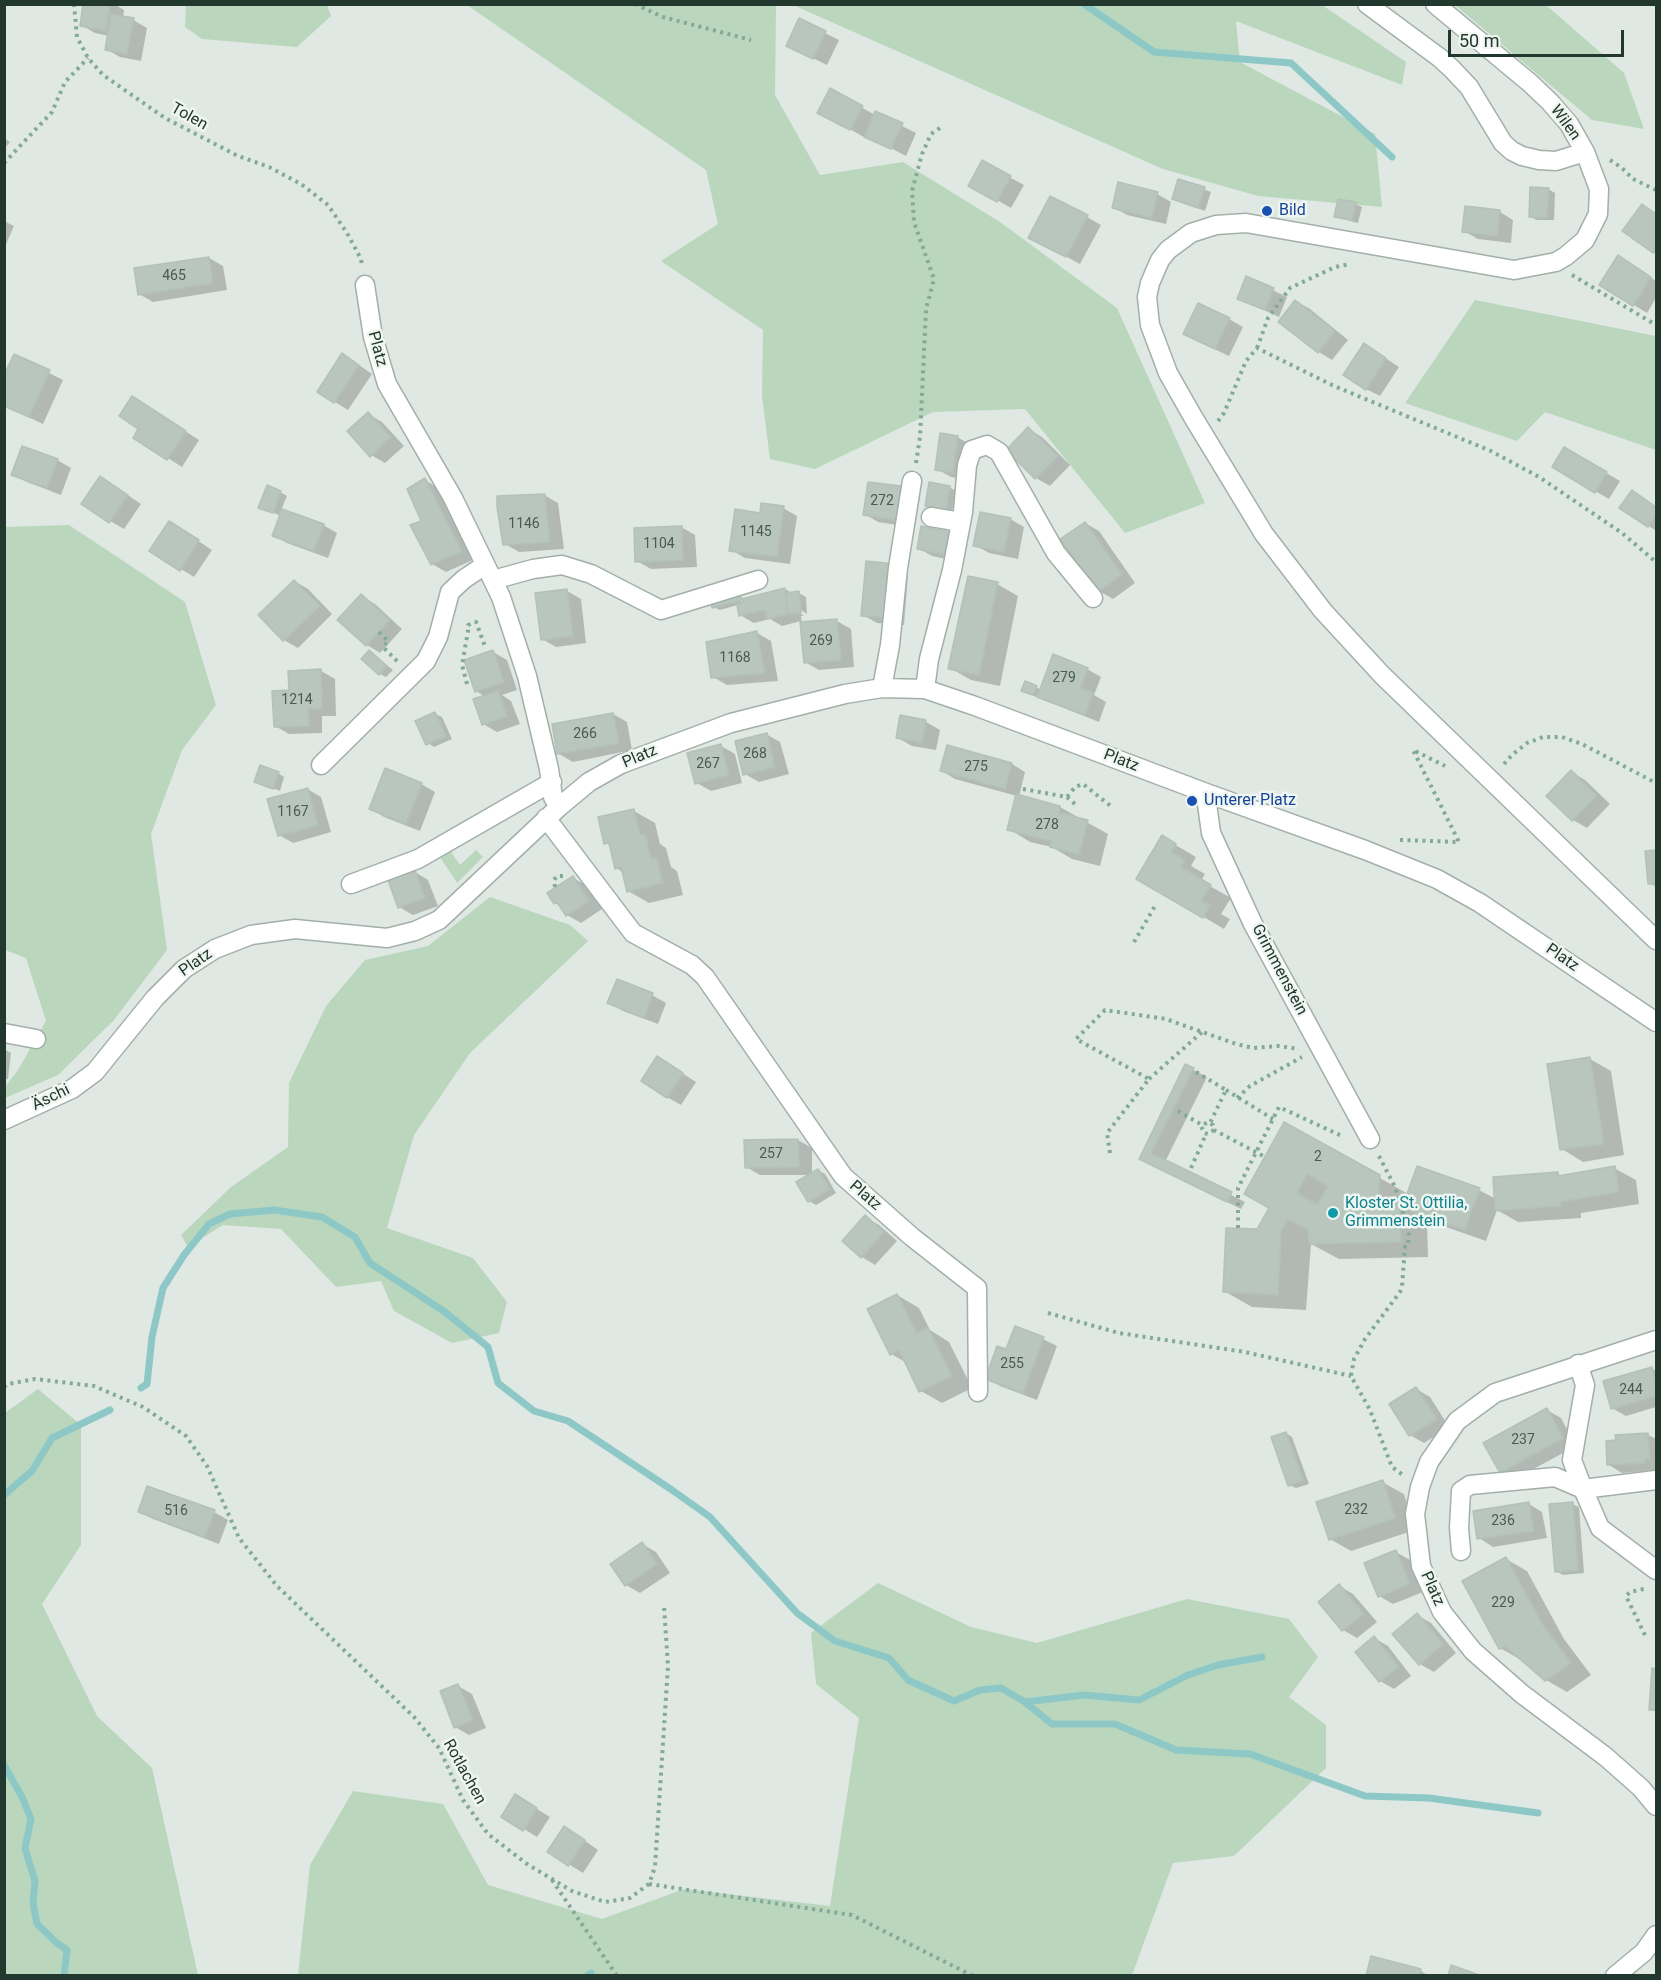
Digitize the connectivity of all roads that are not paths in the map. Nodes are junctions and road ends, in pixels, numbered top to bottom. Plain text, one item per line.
1 (1367, 4) edge
2 (1435, 4) edge
3 (1585, 152) junction
4 (365, 285) road end
5 (912, 481) road end
6 (931, 517) dead end
7 (961, 522) junction
8 (489, 572) junction
9 (758, 580) dead end
10 (1093, 598) dead end
11 (882, 688) junction
12 (925, 689) junction
13 (321, 765) dead end
14 (552, 782) junction
15 (1209, 794) junction
16 (553, 812) junction
17 (351, 884) dead end
18 (1656, 940) edge
19 (1656, 1022) edge
20 (4, 1033) edge
21 (36, 1039) dead end
22 (95, 1072) joint
23 (4, 1120) edge
24 (1370, 1139) road end
25 (1656, 1340) edge
26 (1578, 1364) junction
27 (978, 1392) dead end
28 (1656, 1480) edge
29 (1583, 1489) junction
30 (1461, 1551) dead end
31 (1656, 1570) edge
32 (1656, 1806) edge
33 (1656, 1935) edge
34 (1615, 1976) edge

1 - 3 street, Wilen
2 - 3 street, Wilen
3 - 18 street
4 - 8 street, Platz
5 - 11 street
6 - 7 street
7 - 10 street
7 - 12 street
8 - 9 street
8 - 13 street
8 - 14 street, Platz
11 - 12 street, Platz
11 - 16 street, Platz
12 - 15 street, Platz
14 - 16 street, Platz
14 - 17 street
15 - 19 street, Platz
15 - 24 street, Grimmenstein
16 - 22 street, Platz
16 - 27 street, Platz
20 - 21 street
22 - 23 street, Äschi
25 - 26 street, Platz
26 - 29 street
26 - 32 street, Platz
28 - 29 street
29 - 30 street
29 - 31 street
33 - 34 street

